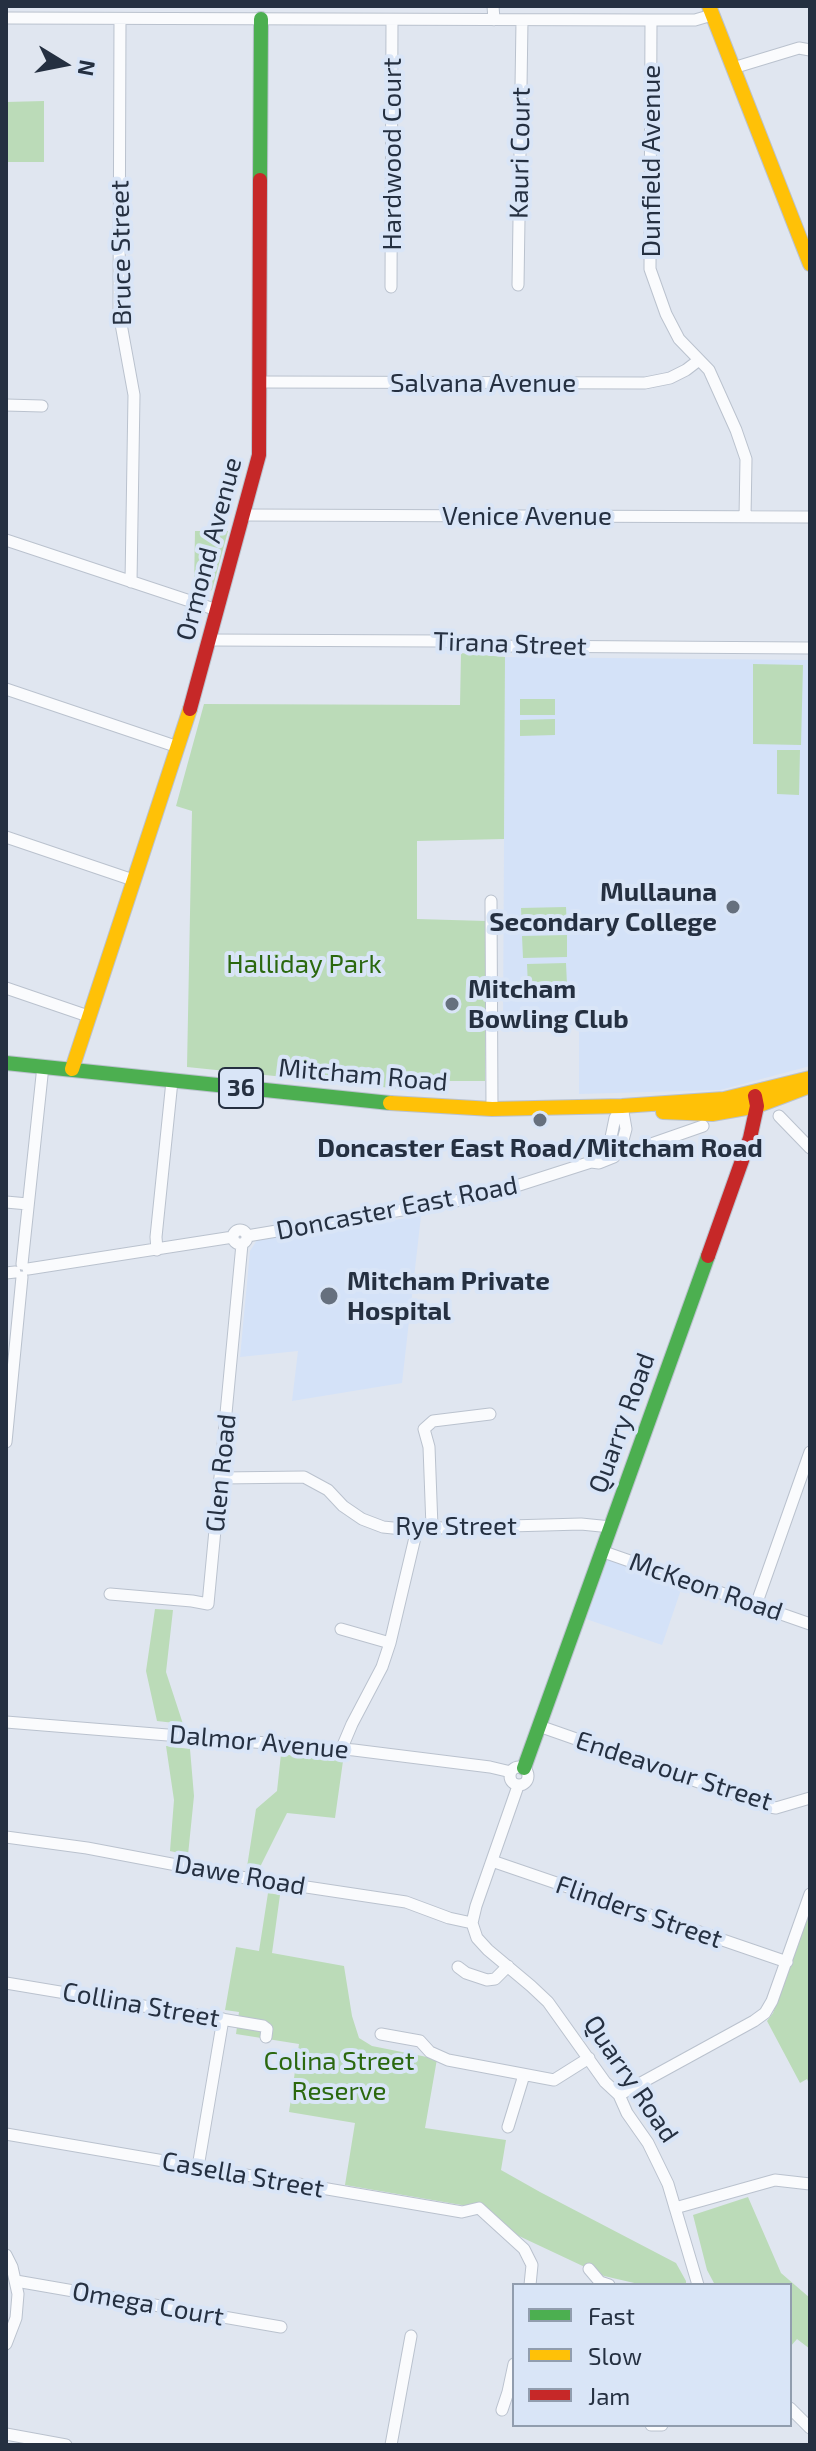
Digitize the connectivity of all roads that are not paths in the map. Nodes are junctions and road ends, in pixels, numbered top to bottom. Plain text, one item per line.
1 (493, 6) edge
2 (711, 11) edge
3 (55, 12) edge
4 (6, 18) edge
5 (120, 19) junction
6 (261, 19) junction
7 (392, 20) junction
8 (494, 20) junction
9 (651, 20) junction
10 (522, 21) junction
11 (810, 50) edge
12 (733, 68) junction
13 (810, 264) edge
14 (518, 285) dead end
15 (391, 287) dead end
16 (699, 360) junction
17 (261, 382) junction
18 (6, 405) edge
19 (42, 406) dead end
20 (244, 515) junction
21 (745, 517) junction
22 (810, 517) edge
23 (6, 540) edge
24 (131, 582) junction
25 (217, 610) junction
26 (209, 640) junction
27 (810, 648) edge
28 (6, 689) edge
29 (178, 747) junction
30 (6, 837) edge
31 (133, 880) junction
32 (491, 901) dead end
33 (6, 988) edge
34 (88, 1016) junction
35 (6, 1063) edge
36 (43, 1066) junction
37 (72, 1069) junction
38 (810, 1078) edge
39 (172, 1081) junction
40 (810, 1086) edge
41 (756, 1099) junction
42 (622, 1106) junction
43 (492, 1109) junction
44 (665, 1113) junction
45 (779, 1116) dead end
46 (703, 1126) dead end
47 (664, 1138) junction
48 (810, 1148) edge
49 (637, 1149) dead end
50 (6, 1202) edge
51 (28, 1204) junction
52 (241, 1239) junction
53 (157, 1250) junction
54 (19, 1271) edge
55 (490, 1414) dead end
56 (6, 1442) edge
57 (810, 1452) edge
58 (221, 1478) junction
59 (432, 1527) junction
60 (611, 1527) junction
61 (417, 1529) junction
62 (601, 1551) junction
63 (110, 1594) dead end
64 (756, 1605) junction
65 (810, 1624) edge
66 (341, 1629) dead end
67 (390, 1643) junction
68 (6, 1722) edge
69 (539, 1726) junction
70 (341, 1750) junction
71 (518, 1770) junction
72 (810, 1798) edge
73 (6, 1837) edge
74 (492, 1861) junction
75 (810, 1894) edge
76 (472, 1923) junction
77 (787, 1962) junction
78 (508, 1966) junction
79 (458, 1967) dead end
80 (6, 1983) edge
81 (223, 2019) junction
82 (381, 2034) dead end
83 (266, 2037) dead end
84 (589, 2058) junction
85 (524, 2075) junction
86 (619, 2095) junction
87 (508, 2127) dead end
88 (6, 2134) edge
89 (198, 2167) junction
90 (810, 2184) edge
91 (675, 2208) junction
92 (6, 2255) edge
93 (589, 2269) dead end
94 (16, 2281) junction
95 (530, 2283) edge
96 (603, 2283) edge
97 (697, 2283) edge
98 (281, 2327) dead end
99 (411, 2336) dead end
100 (6, 2344) edge
101 (512, 2373) edge
102 (502, 2410) dead end
103 (792, 2410) edge
104 (810, 2428) edge
105 (6, 2434) edge
106 (66, 2445) edge
107 (391, 2445) edge

1 - 8 street
2 - 9 street
2 - 12 street
3 - 4 street
3 - 5 street
5 - 6 street
5 - 24 street, Bruce Street
6 - 7 street
6 - 17 street, Ormond Avenue
7 - 8 street
7 - 15 street, Hardwood Court
8 - 10 street
9 - 10 street
9 - 16 street, Dunfield Avenue
10 - 14 street, Kauri Court
11 - 12 street
12 - 13 street
16 - 17 street, Salvana Avenue
16 - 21 street, Dunfield Avenue
17 - 20 street, Ormond Avenue
18 - 19 street
20 - 21 street, Venice Avenue
20 - 25 street, Ormond Avenue
21 - 22 street, Venice Avenue
23 - 24 street
24 - 25 street
25 - 26 street, Ormond Avenue
26 - 27 street, Tirana Street
26 - 29 street, Ormond Avenue
28 - 29 street
29 - 31 street, Ormond Avenue
30 - 31 street
31 - 34 street, Ormond Avenue
32 - 43 street
33 - 34 street
34 - 37 street, Ormond Avenue
35 - 36 street, Mitcham Road / 36
36 - 37 street, Mitcham Road / 36
36 - 51 street
37 - 39 street, Mitcham Road / 36
38 - 41 street, Mitcham Road / 36
39 - 43 street, Mitcham Road / 36
39 - 53 street
40 - 41 street, Mitcham Road / 36
41 - 42 street, Mitcham Road / 36
41 - 44 street, Mitcham Road / 36
41 - 60 street, Quarry Road
42 - 43 street, Mitcham Road / 36
42 - 44 street, Mitcham Road / 36
42 - 52 street, Doncaster East Road
44 - 47 street
45 - 48 street
46 - 47 street
47 - 49 street
50 - 51 street
51 - 54 street
52 - 53 street, Doncaster East Road
52 - 58 street, Glen Road
53 - 54 street, Doncaster East Road
54 - 56 street
55 - 59 street
57 - 64 street
58 - 61 street, Rye Street
58 - 63 street, Glen Road
59 - 60 street, Rye Street
59 - 61 street, Rye Street
60 - 62 street, Quarry Road
61 - 67 street
62 - 64 street, McKeon Road
62 - 69 street, Quarry Road
64 - 65 street, McKeon Road
66 - 67 street
67 - 70 street
68 - 70 street, Dalmor Avenue
69 - 71 street, Quarry Road
69 - 72 street, Endeavour Street
70 - 71 street, Dalmor Avenue
71 - 74 street, Quarry Road
73 - 76 street, Dawe Road
74 - 76 street, Quarry Road
74 - 77 street, Flinders Street
75 - 77 street
76 - 78 street, Quarry Road
77 - 86 street
78 - 79 street
78 - 84 street, Quarry Road
80 - 81 street, Collina Street
81 - 83 street, Collina Street
81 - 89 street
82 - 85 street
84 - 85 street
84 - 86 street, Quarry Road
85 - 87 street
86 - 91 street, Quarry Road
88 - 89 street, Casella Street
89 - 95 street, Casella Street
90 - 91 street
91 - 97 street, Quarry Road
92 - 94 street
93 - 96 street
94 - 98 street, Omega Court
94 - 100 street
99 - 107 street
101 - 102 street
103 - 104 street
105 - 106 street

